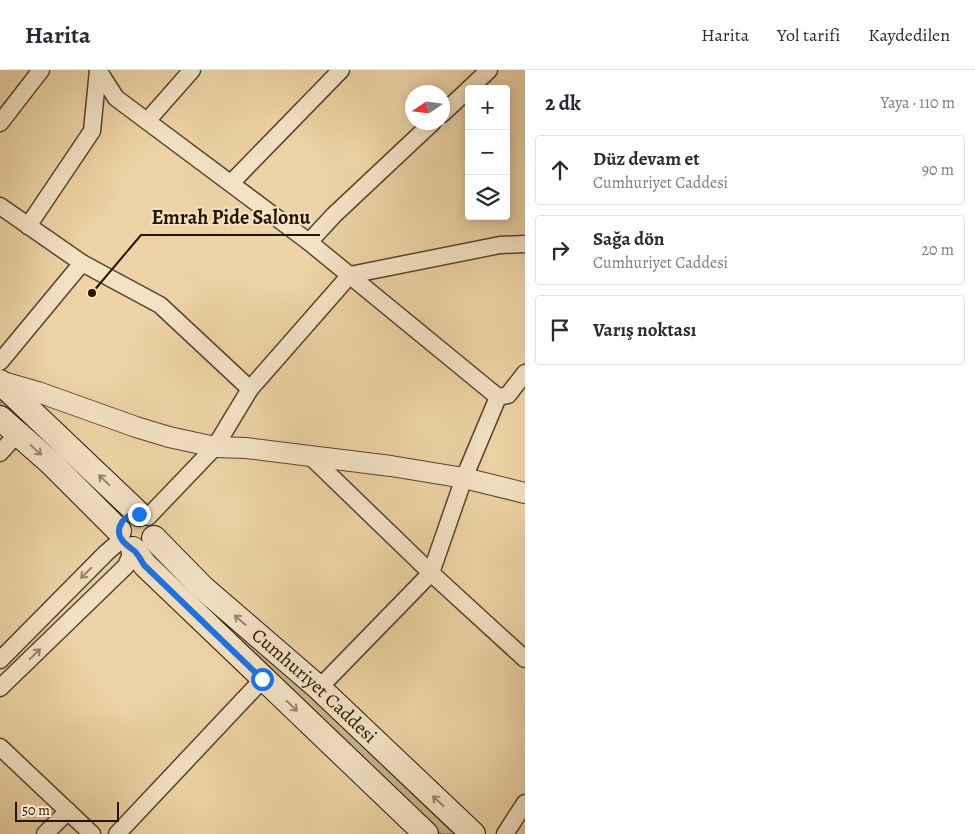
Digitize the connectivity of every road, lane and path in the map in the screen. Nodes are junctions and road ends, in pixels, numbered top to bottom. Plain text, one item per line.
1 (41, 70) edge
2 (98, 70) edge
3 (192, 70) edge
4 (341, 70) edge
5 (489, 70) edge
6 (473, 85) edge
7 (465, 93) edge
8 (450, 107) edge
9 (146, 121) junction
10 (0, 123) edge
11 (424, 130) edge
12 (231, 183) junction
13 (0, 206) edge
14 (28, 226) junction
15 (309, 242) junction
16 (525, 244) edge
17 (82, 263) junction
18 (350, 275) junction
19 (0, 362) edge
20 (525, 373) edge
21 (0, 381) edge
22 (250, 389) junction
23 (498, 396) junction
24 (0, 418) edge
25 (18, 433) junction
26 (215, 447) junction
27 (0, 453) edge
28 (309, 456) junction
29 (464, 478) junction
30 (525, 493) edge
31 (147, 523) junction
32 (125, 540) junction
33 (431, 573) junction
34 (525, 659) edge
35 (0, 660) edge
36 (262, 679) junction
37 (0, 688) edge
38 (319, 688) junction
39 (0, 747) edge
40 (525, 803) edge
41 (68, 811) junction
42 (45, 834) edge
43 (92, 834) edge
44 (117, 834) edge
45 (426, 834) edge
46 (473, 834) edge
47 (505, 834) edge

1 - 10 street
2 - 9 street
2 - 14 street
3 - 9 street
4 - 12 street
5 - 6 street
7 - 8 street
9 - 12 street
11 - 15 street
12 - 15 street
13 - 14 street
14 - 17 street
15 - 18 street
16 - 18 street
17 - 19 street
17 - 22 street
18 - 22 street
18 - 23 street
20 - 23 street
21 - 26 street
31 -> 21 main road, Cumhuriyet Caddesi
22 - 26 street
23 - 29 street
24 - 25 main road, Cumhuriyet Caddesi
25 - 27 street
25 -> 32 main road, Cumhuriyet Caddesi
26 - 28 street
26 - 31 street
28 - 29 street
28 - 33 street
29 - 30 street
29 - 33 street
31 - 32 main road
31 - 32 main road
38 -> 31 main road, Cumhuriyet Caddesi
32 -> 35 street
32 - 36 main road, Cumhuriyet Caddesi
37 -> 32 street
33 - 34 street
33 - 38 street
36 - 44 street
36 -> 45 main road, Cumhuriyet Caddesi
46 -> 38 main road, Cumhuriyet Caddesi
39 - 41 street
40 - 47 street
41 - 42 street
41 - 43 street

